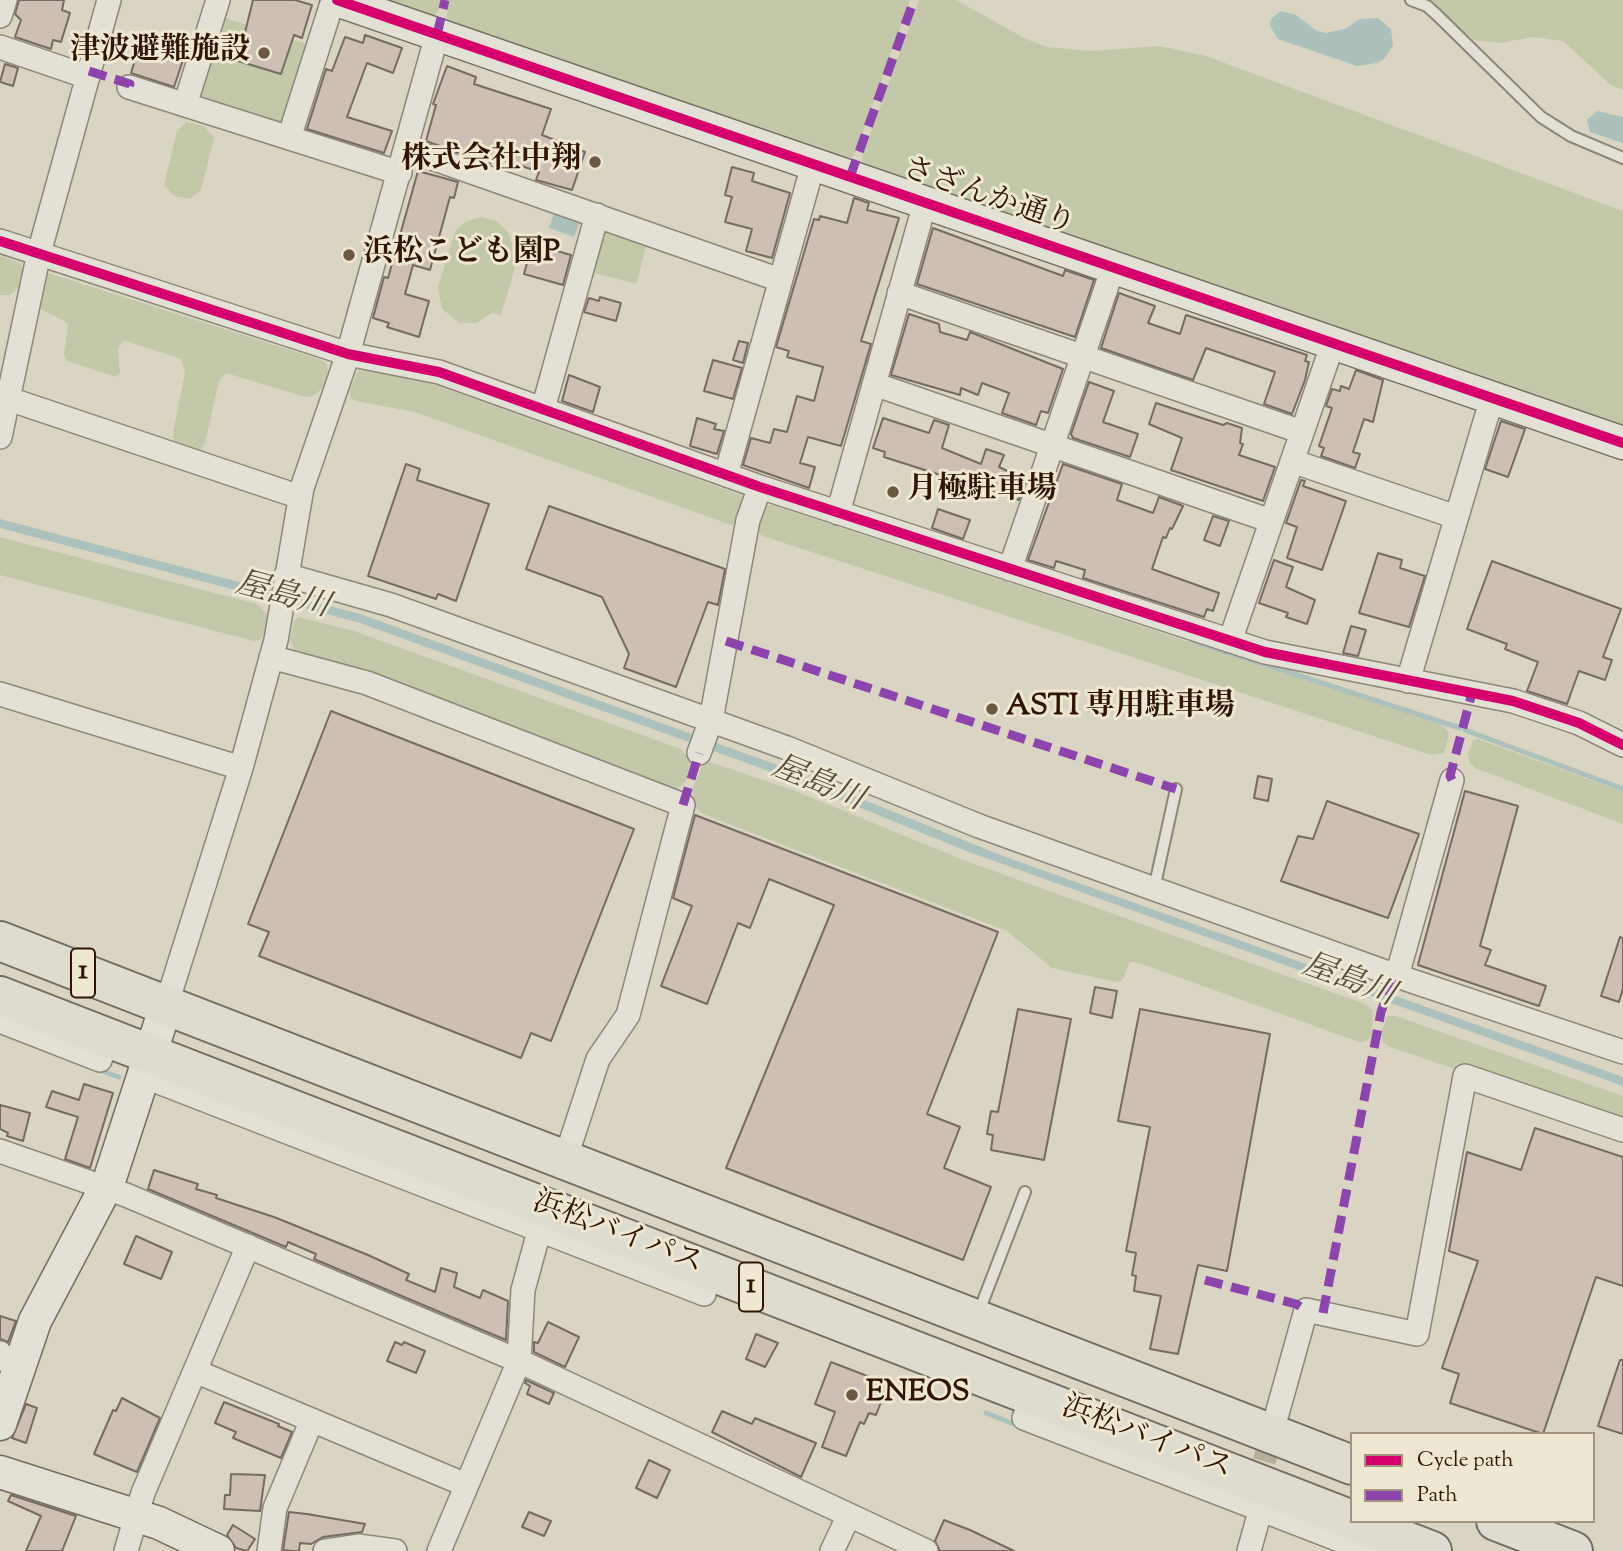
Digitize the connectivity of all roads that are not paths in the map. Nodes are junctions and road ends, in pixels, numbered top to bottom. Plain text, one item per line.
1 (5, 0) edge
2 (109, 0) edge
3 (218, 0) edge
4 (335, 0) edge
5 (1411, 0) edge
6 (0, 16) edge
7 (437, 36) junction
8 (0, 47) edge
9 (88, 77) junction
10 (129, 87) dead end
11 (185, 105) junction
12 (289, 138) junction
13 (406, 149) junction
14 (1623, 158) edge
15 (813, 164) junction
16 (400, 173) junction
17 (925, 203) junction
18 (597, 215) junction
19 (0, 241) edge
20 (39, 253) junction
21 (1114, 268) junction
22 (780, 280) junction
23 (899, 293) junction
24 (1333, 343) junction
25 (348, 354) junction
26 (1083, 356) junction
27 (874, 384) junction
28 (4, 397) edge
29 (1492, 398) junction
30 (543, 409) junction
31 (1302, 432) junction
32 (0, 436) edge
33 (1623, 443) edge
34 (1052, 445) junction
35 (1292, 461) junction
36 (726, 475) junction
37 (760, 487) junction
38 (300, 497) junction
39 (838, 513) junction
40 (1457, 517) junction
41 (1271, 521) junction
42 (1010, 569) junction
43 (286, 580) junction
44 (1230, 641) junction
45 (271, 657) junction
46 (1408, 681) junction
47 (0, 694) edge
48 (709, 726) junction
49 (1623, 745) edge
50 (699, 753) dead end
51 (241, 768) junction
52 (1452, 779) dead end
53 (1176, 789) dead end
54 (1154, 889) junction
55 (0, 941) edge
56 (0, 971) edge
57 (1397, 976) junction
58 (0, 996) edge
59 (0, 1021) edge
60 (151, 1036) junction
61 (108, 1038) junction
62 (1623, 1052) edge
63 (1623, 1130) edge
64 (0, 1153) edge
65 (565, 1160) junction
66 (100, 1186) junction
67 (1025, 1192) dead end
68 (542, 1219) junction
69 (248, 1246) junction
70 (704, 1294) dead end
71 (976, 1320) junction
72 (10, 1359) edge
73 (519, 1361) junction
74 (195, 1371) junction
75 (312, 1420) junction
76 (0, 1424) edge
77 (1278, 1426) junction
78 (1350, 1464) edge
79 (0, 1472) edge
80 (466, 1485) junction
81 (1259, 1504) junction
82 (849, 1515) junction
83 (137, 1516) junction
84 (1350, 1520) edge
85 (1358, 1523) edge
86 (1501, 1523) edge
87 (126, 1551) edge
88 (218, 1551) edge
89 (269, 1551) edge
90 (325, 1551) edge
91 (395, 1551) edge
92 (439, 1551) edge
93 (832, 1551) edge
94 (926, 1551) edge
95 (1240, 1551) edge
96 (1250, 1551) edge
97 (1368, 1551) edge
98 (1432, 1551) edge
99 (1573, 1551) edge

1 - 6 street
2 - 9 street
3 - 11 street
4 - 7 street, さざんか通り
4 - 12 street
5 - 14 lane
7 - 13 street
7 - 15 street, さざんか通り
8 - 9 street
9 - 20 street
10 - 11 street
11 - 12 street
12 - 16 street
13 - 16 street
13 - 18 street
15 - 17 street, さざんか通り
15 - 22 street
16 - 25 street
17 - 21 street, さざんか通り
17 - 23 street
18 - 22 street
18 - 30 street
19 - 20 street
20 - 25 street
20 - 28 street
21 - 24 street, さざんか通り
21 - 26 street
22 - 36 street
23 - 26 street
23 - 27 street
24 - 29 street, さざんか通り
24 - 31 street
25 - 30 street
25 - 38 street
26 - 31 street
26 - 34 street
27 - 34 street
27 - 39 street
28 - 32 street
28 - 38 street
29 - 33 street, さざんか通り
29 - 40 street
30 - 36 street
31 - 35 street
34 - 41 street
34 - 42 street
35 - 40 street
35 - 41 street
36 - 37 street
37 - 39 street
37 - 48 street
38 - 43 street
39 - 42 street
40 - 46 street
41 - 44 street
42 - 44 street
43 - 45 street
43 - 48 street
44 - 46 street
45 - 51 street
45 - 65 street
46 - 49 street
47 - 51 street
48 - 50 street
48 - 54 street
51 - 60 street
52 - 57 street
53 - 54 lane
54 - 57 street
55 - 60 highway, 浜松バイパス / 1
56 - 60 highway
57 - 62 street
58 - 61 highway, 浜松バイパス / 1
59 - 61 street
60 - 61 highway, 浜松バイパス / 1
60 - 65 highway, 浜松バイパス / 1
60 - 66 street
60 - 68 street
60 - 68 highway, 浜松バイパス / 1
63 - 77 street
64 - 66 street
65 - 71 highway, 浜松バイパス / 1
66 - 69 street
66 - 72 street
67 - 71 lane
68 - 70 street
68 - 73 street
68 - 81 highway, 浜松バイパス / 1
69 - 73 street
69 - 74 street
71 - 77 highway, 浜松バイパス / 1
72 - 76 street
73 - 80 street
73 - 82 street
74 - 75 street
74 - 83 street
75 - 80 street
75 - 89 street
77 - 78 highway, 浜松バイパス / 1
79 - 83 street
80 - 92 street
81 - 84 highway, 浜松バイパス / 1
81 - 95 street
81 - 96 street
81 - 97 street
82 - 93 street
82 - 94 street
83 - 87 street
83 - 88 street
85 - 98 highway, 浜松バイパス / 1
86 - 99 highway
90 - 91 street

